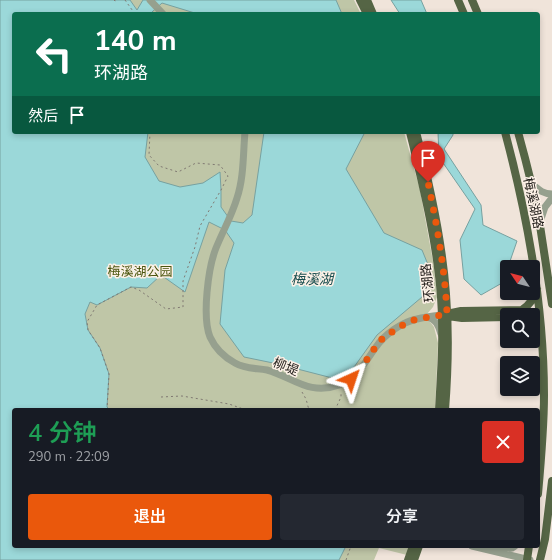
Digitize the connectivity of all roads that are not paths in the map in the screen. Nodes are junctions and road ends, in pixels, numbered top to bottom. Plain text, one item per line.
1 (150, 0) edge
2 (360, 0) edge
3 (367, 0) edge
4 (458, 0) edge
5 (472, 0) edge
6 (160, 12) edge
7 (366, 12) edge
8 (372, 12) edge
9 (463, 12) edge
10 (477, 12) edge
11 (245, 134) edge
12 (410, 134) edge
13 (416, 134) edge
14 (506, 134) edge
15 (519, 134) edge
16 (531, 183) junction
17 (552, 194) edge
18 (552, 198) edge
19 (540, 224) junction
20 (533, 260) edge
21 (444, 296) junction
22 (532, 300) edge
23 (539, 300) edge
24 (552, 304) edge
25 (461, 314) junction
26 (445, 315) junction
27 (427, 317) junction
28 (500, 317) edge
29 (540, 333) edge
30 (445, 336) junction
31 (542, 336) junction
32 (439, 408) edge
33 (445, 408) edge
34 (540, 473) edge
35 (552, 481) edge
36 (412, 548) edge
37 (485, 548) edge
38 (492, 548) edge
39 (512, 548) edge
40 (530, 548) edge
41 (498, 550) junction
42 (528, 559) edge
43 (408, 560) edge
44 (509, 560) edge
45 (540, 560) edge

1 - 6 street
2 - 7 main road
3 - 8 main road
4 - 9 main road
5 - 10 main road
11 - 27 street, 柳堤
12 - 21 main road, 环湖路
13 - 21 main road, 环湖路
14 - 20 main road, 梅溪湖路
15 - 16 main road, 梅溪湖路
16 - 17 street
16 - 19 main road, 梅溪湖路
18 - 19 street
19 - 24 main road, 梅溪湖路
21 - 25 main road
21 - 26 main road, 环湖路
21 - 27 street
22 - 25 main road
23 - 31 main road, 梅溪湖路
25 - 26 main road
25 - 28 main road
25 - 30 main road
26 - 27 street, 柳堤
26 - 30 main road, 环湖路
27 - 30 street
29 - 31 main road
30 - 32 main road, 环湖路
30 - 33 main road, 环湖路
31 - 34 main road, 梅溪湖路
35 - 45 main road
36 - 43 main road
37 - 41 street
38 - 41 street
39 - 41 street
40 - 42 main road
41 - 42 street
41 - 44 street
42 - 45 street

